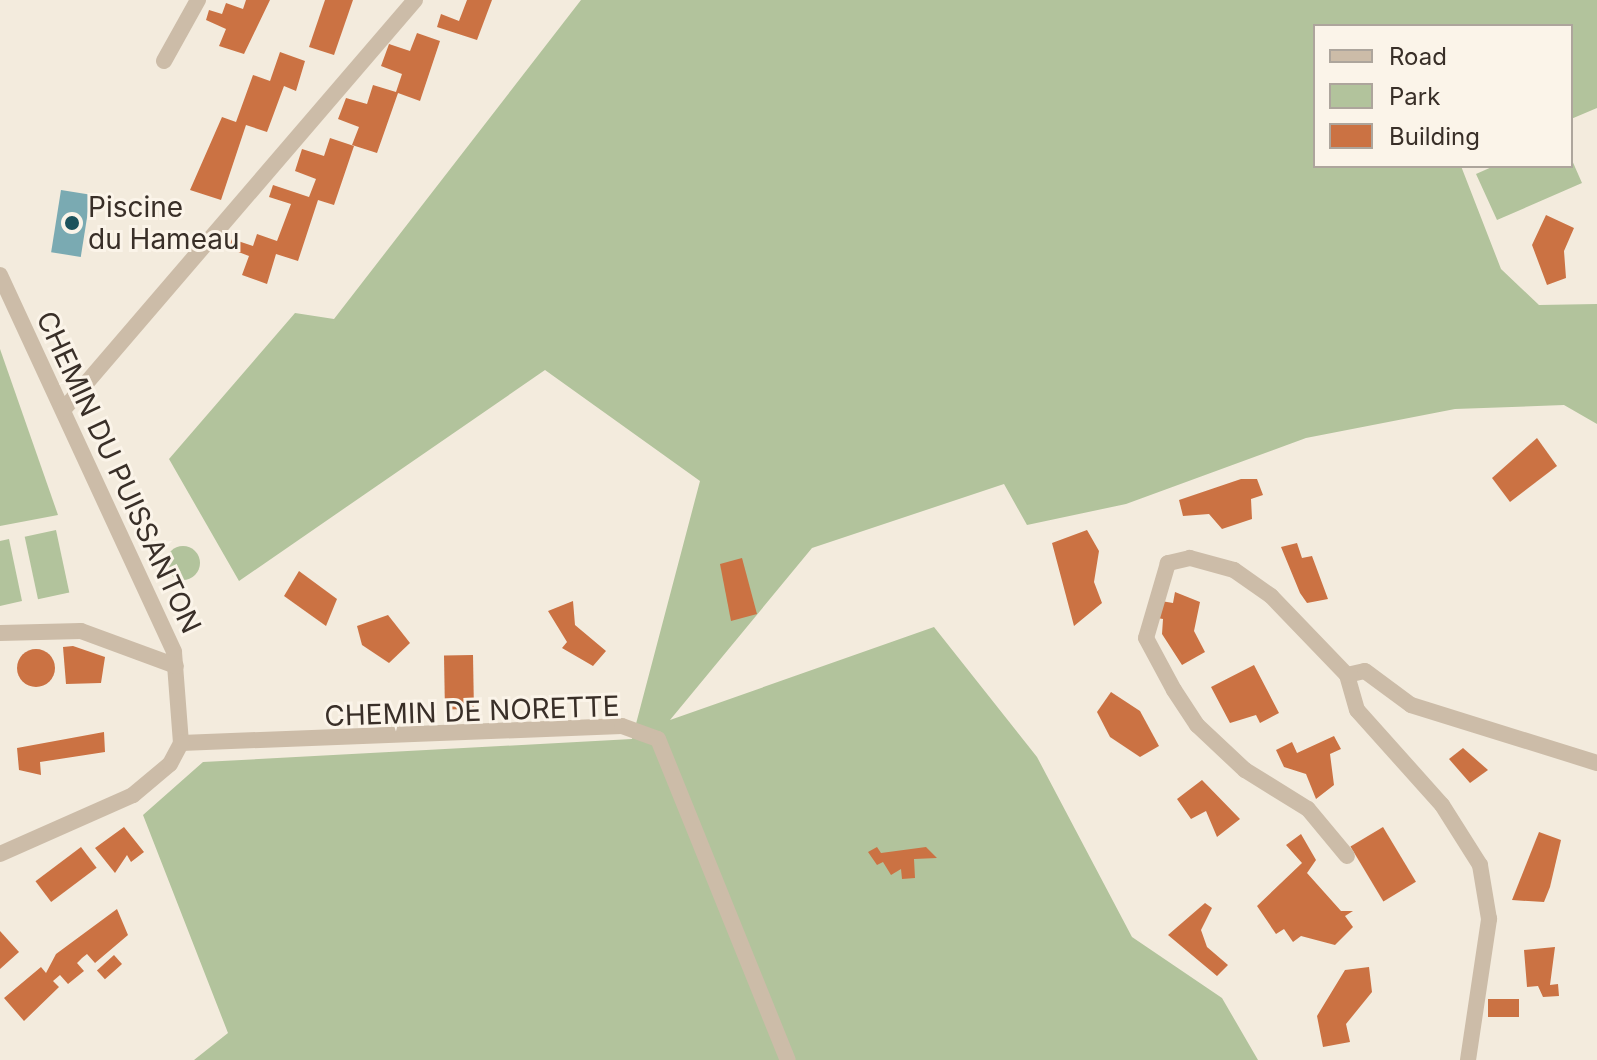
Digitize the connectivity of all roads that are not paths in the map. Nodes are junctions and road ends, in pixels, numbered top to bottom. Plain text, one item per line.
1 (198, 0) edge
2 (415, 0) edge
3 (164, 61) dead end
4 (0, 275) edge
5 (64, 409) junction
6 (0, 633) edge
7 (176, 666) junction
8 (1347, 675) junction
9 (181, 743) junction
10 (1597, 763) edge
11 (0, 854) edge
12 (1347, 856) dead end
13 (788, 1060) edge
14 (1468, 1060) edge

1 - 3 street
2 - 5 street
4 - 5 street, CHEMIN DU PUISSANTON
5 - 7 street, CHEMIN DU PUISSANTON
6 - 7 street
7 - 9 street, CHEMIN DU PUISSANTON
8 - 10 street
8 - 12 street
8 - 14 street
9 - 11 street
9 - 13 street, CHEMIN DE NORETTE

